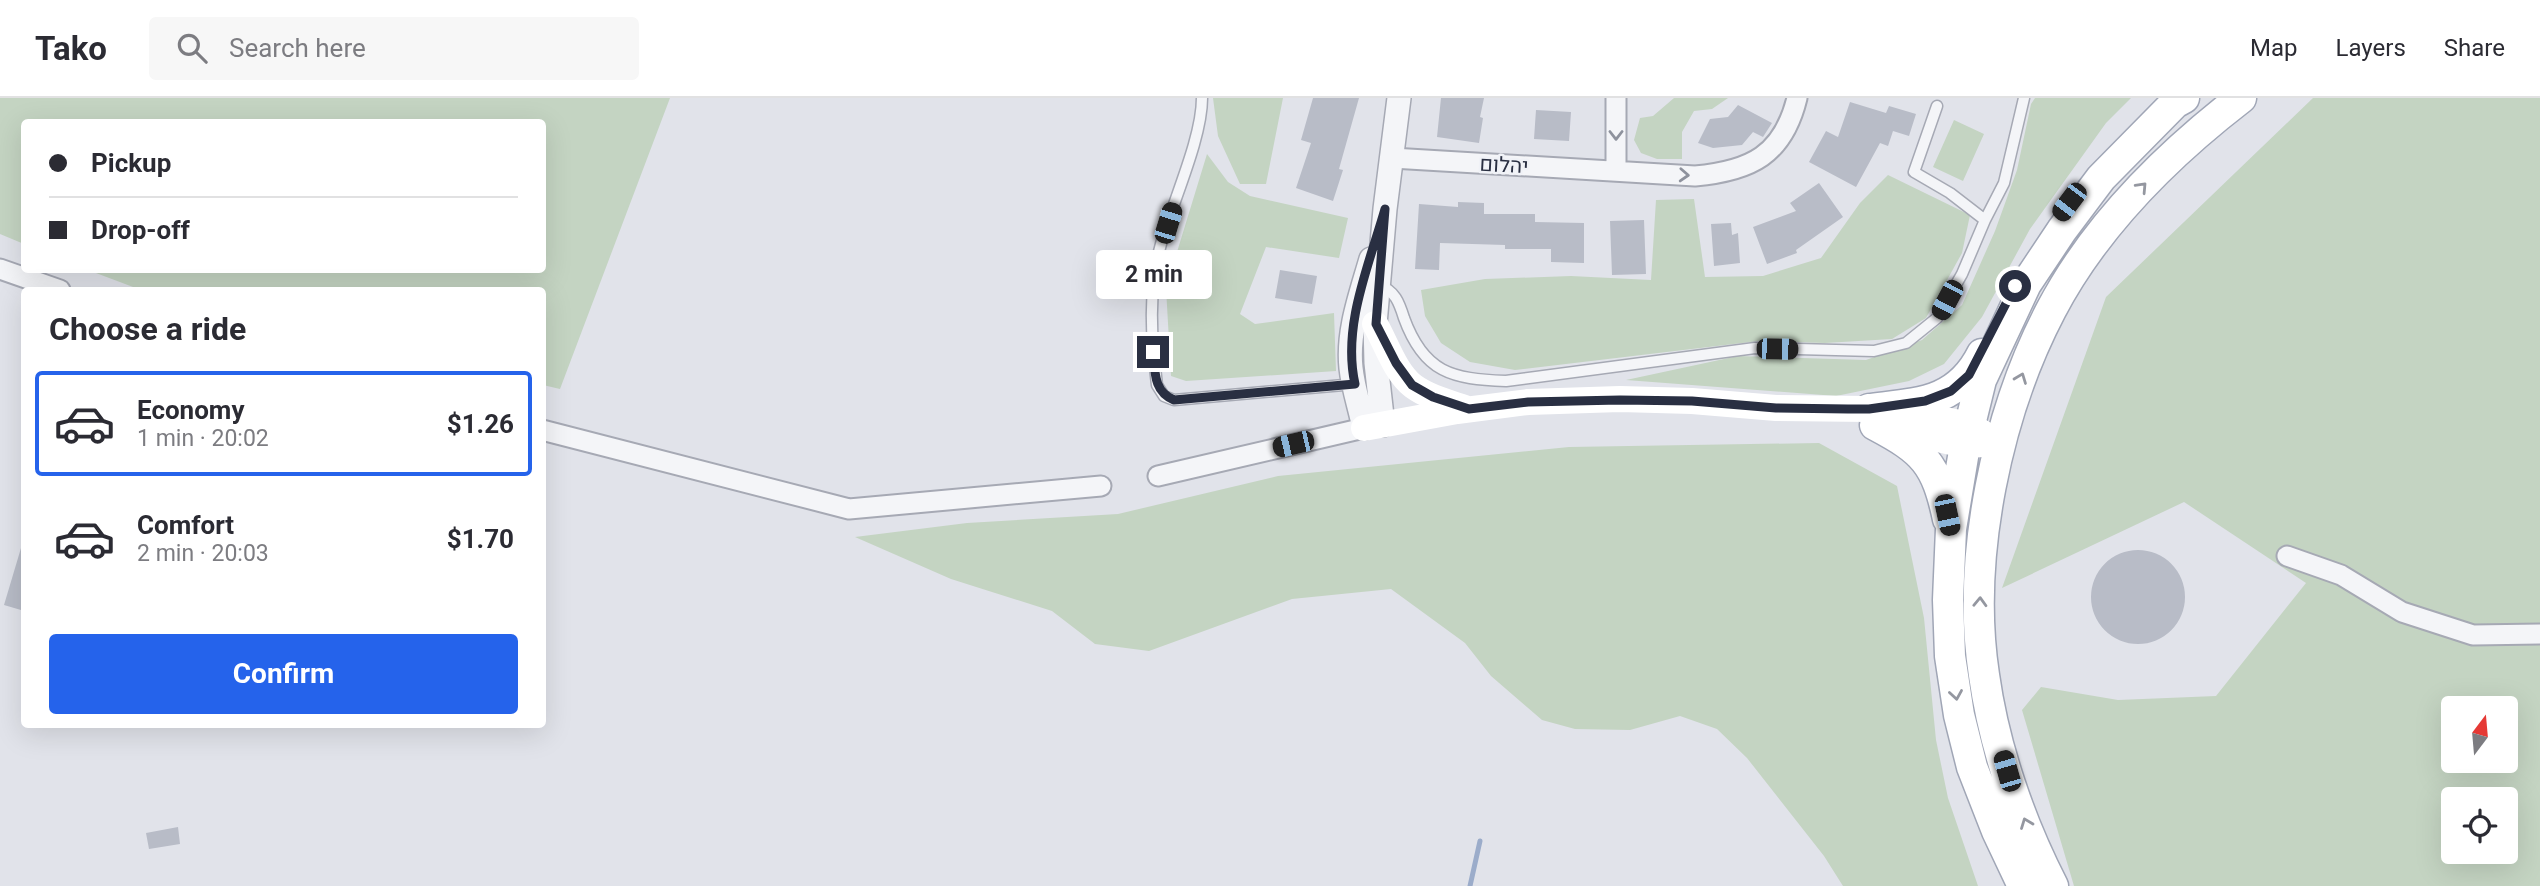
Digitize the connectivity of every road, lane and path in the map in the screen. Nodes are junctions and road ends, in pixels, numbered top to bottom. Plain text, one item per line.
1 (1202, 98) edge
2 (1399, 98) edge
3 (1616, 98) edge
4 (1797, 98) edge
5 (2024, 98) edge
6 (2241, 98) edge
7 (2179, 101) edge
8 (1937, 106) dead end
9 (1392, 158) junction
10 (1616, 171) junction
11 (1385, 209) junction
12 (1984, 220) junction
13 (0, 269) edge
14 (1379, 285) junction
15 (51, 287) edge
16 (1376, 324) junction
17 (1355, 384) junction
18 (1469, 409) junction
19 (1872, 417) junction
20 (1373, 426) junction
21 (546, 430) edge
22 (1967, 435) junction
23 (1999, 443) junction
24 (1158, 476) dead end
25 (1101, 486) dead end
26 (1951, 529) junction
27 (2287, 556) dead end
28 (2540, 634) edge
29 (2023, 886) edge
30 (2053, 886) edge

1 - 17 lane
2 - 9 street
3 -> 10 street
10 -> 4 street, יהלום
5 - 12 lane
23 -> 6 main road
7 - 19 main road
7 - 22 main road
8 - 12 lane
9 - 10 street, יהלום
9 - 11 street
11 - 14 street
11 - 17 street
12 - 14 lane
13 - 15 street
14 - 16 street
16 - 18 main road
16 - 20 street
17 - 20 street
18 - 19 main road
18 - 20 main road
19 - 22 main road
19 - 26 main road
20 - 24 street
21 - 25 street
22 - 23 main road
22 - 26 main road
30 -> 23 main road
26 -> 29 main road
27 - 28 street

